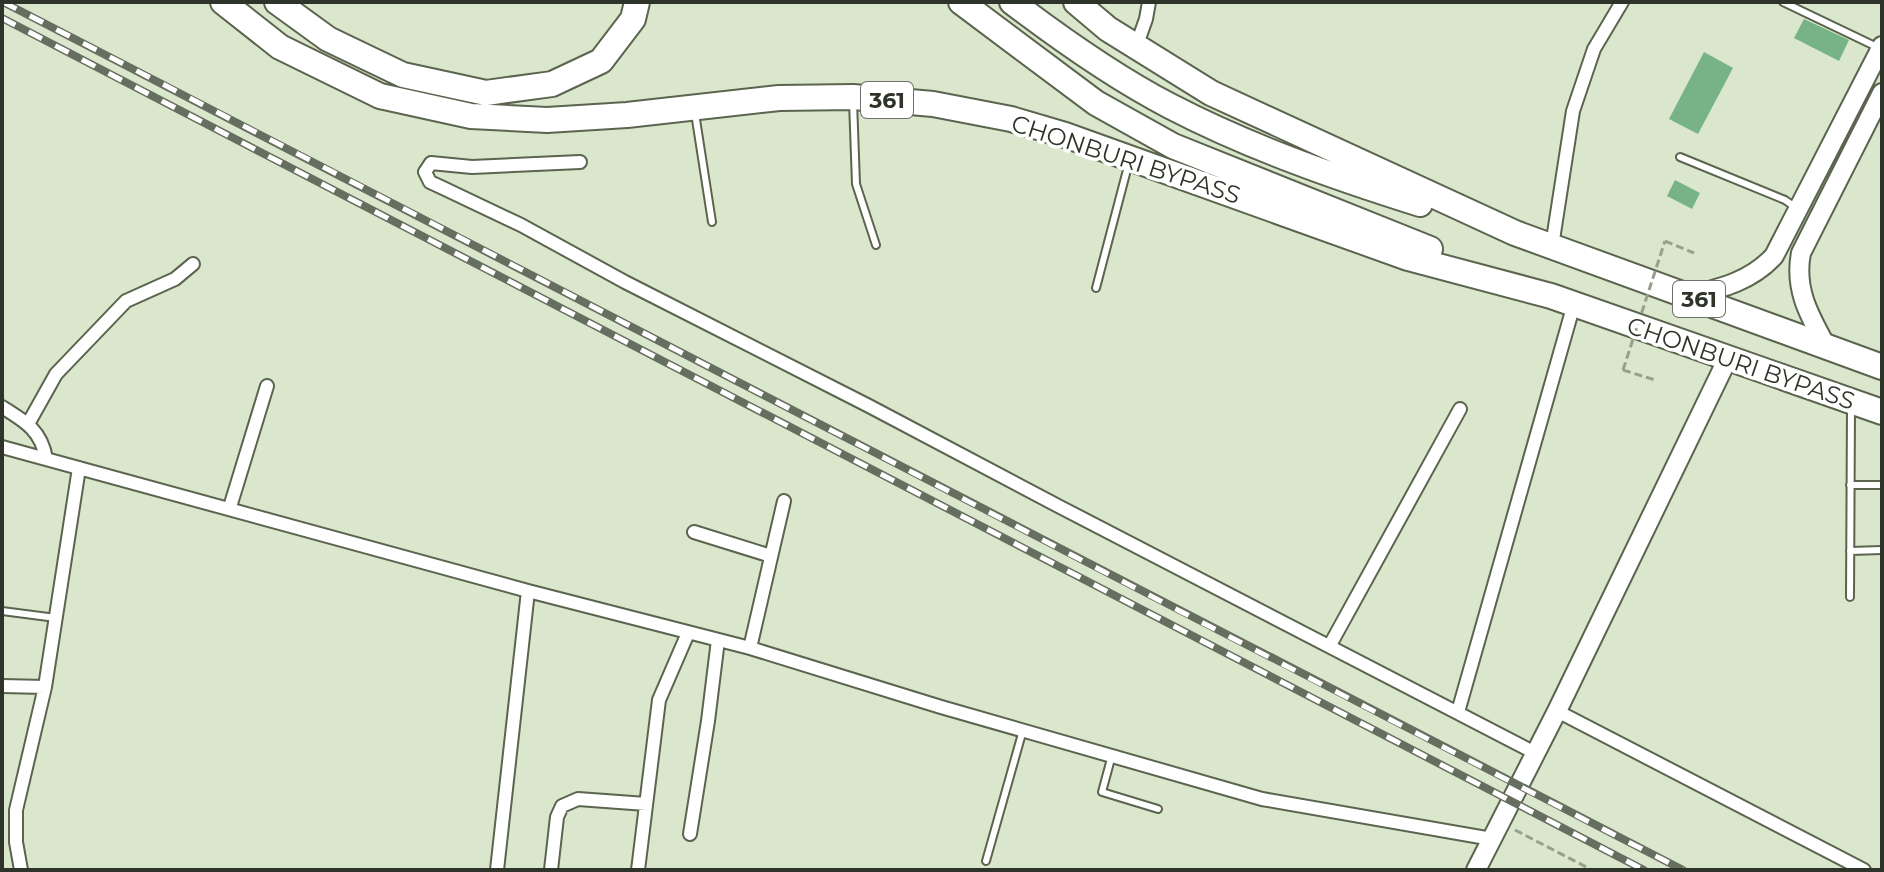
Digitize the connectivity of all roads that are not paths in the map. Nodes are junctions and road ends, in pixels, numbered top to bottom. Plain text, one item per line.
1 (223, 2) edge
2 (277, 2) edge
3 (637, 2) edge
4 (961, 2) edge
5 (1012, 2) edge
6 (1076, 2) edge
7 (1149, 2) edge
8 (1622, 2) edge
9 (1783, 2) edge
10 (1136, 47) junction
11 (1881, 48) edge
12 (1882, 93) edge
13 (853, 97) junction
14 (694, 106) junction
15 (1680, 157) dead end
16 (1130, 158) junction
17 (580, 162) dead end
18 (1798, 209) junction
19 (712, 222) dead end
20 (1515, 233) junction
21 (876, 245) dead end
22 (1552, 246) junction
23 (193, 264) dead end
24 (1096, 288) dead end
25 (1690, 296) junction
26 (1563, 300) junction
27 (1826, 346) junction
28 (1728, 358) junction
29 (1882, 367) edge
30 (267, 386) dead end
31 (1851, 401) junction
32 (2, 407) edge
33 (1460, 409) dead end
34 (1882, 412) edge
35 (28, 424) junction
36 (2, 447) edge
37 (46, 459) junction
38 (79, 468) junction
39 (1850, 485) junction
40 (1882, 485) edge
41 (784, 501) dead end
42 (230, 507) junction
43 (694, 532) dead end
44 (1882, 550) edge
45 (1850, 551) junction
46 (771, 556) junction
47 (528, 591) junction
48 (1850, 597) dead end
49 (2, 611) edge
50 (56, 618) junction
51 (688, 633) junction
52 (718, 640) junction
53 (1330, 645) junction
54 (750, 648) junction
55 (2, 686) edge
56 (45, 687) junction
57 (1557, 711) junction
58 (1458, 712) junction
59 (1023, 730) junction
60 (1535, 753) junction
61 (1112, 755) junction
62 (646, 804) junction
63 (1158, 809) dead end
64 (1497, 831) junction
65 (690, 834) dead end
66 (2, 842) edge
67 (16, 842) junction
68 (986, 861) dead end
69 (21, 870) edge
70 (497, 870) edge
71 (551, 870) edge
72 (638, 870) edge
73 (1476, 870) edge
74 (1864, 870) edge

1 - 14 highway, CHONBURI BYPASS / 361
2 - 3 highway
4 - 26 highway
5 - 20 highway
6 - 10 highway, CHONBURI BYPASS / 361
7 - 10 street
8 - 22 street
9 - 11 lane
10 - 20 highway, CHONBURI BYPASS / 361
11 - 18 main road
12 - 27 main road
13 - 14 highway, CHONBURI BYPASS / 361
13 - 16 highway, CHONBURI BYPASS / 361
13 - 21 lane
14 - 19 lane
15 - 18 lane
16 - 24 lane
16 - 26 highway, CHONBURI BYPASS / 361
17 - 53 street
18 - 25 main road
20 - 22 highway, CHONBURI BYPASS / 361
22 - 25 highway, CHONBURI BYPASS / 361
23 - 35 street
25 - 27 highway, CHONBURI BYPASS / 361
26 - 28 highway, CHONBURI BYPASS / 361
26 - 58 street
27 - 29 highway, CHONBURI BYPASS / 361
28 - 31 highway, CHONBURI BYPASS / 361
28 - 57 main road
30 - 42 street
31 - 34 highway, CHONBURI BYPASS / 361
31 - 39 lane
32 - 35 street
33 - 53 street
35 - 37 street
36 - 37 street
37 - 38 street
38 - 42 street
38 - 50 street
39 - 40 lane
39 - 45 lane
41 - 46 street
42 - 47 street
43 - 46 street
44 - 45 lane
45 - 48 lane
46 - 54 street
47 - 51 street
47 - 70 street
49 - 50 lane
50 - 56 street
51 - 52 street
51 - 62 street
52 - 54 street
52 - 65 street
53 - 58 street
54 - 59 street
55 - 56 street
56 - 67 street
57 - 60 main road
57 - 74 street
58 - 60 street
59 - 61 street
59 - 68 lane
60 - 64 main road
61 - 63 lane
61 - 64 street
62 - 71 street
62 - 72 street
64 - 73 main road
66 - 67 street
67 - 69 street

